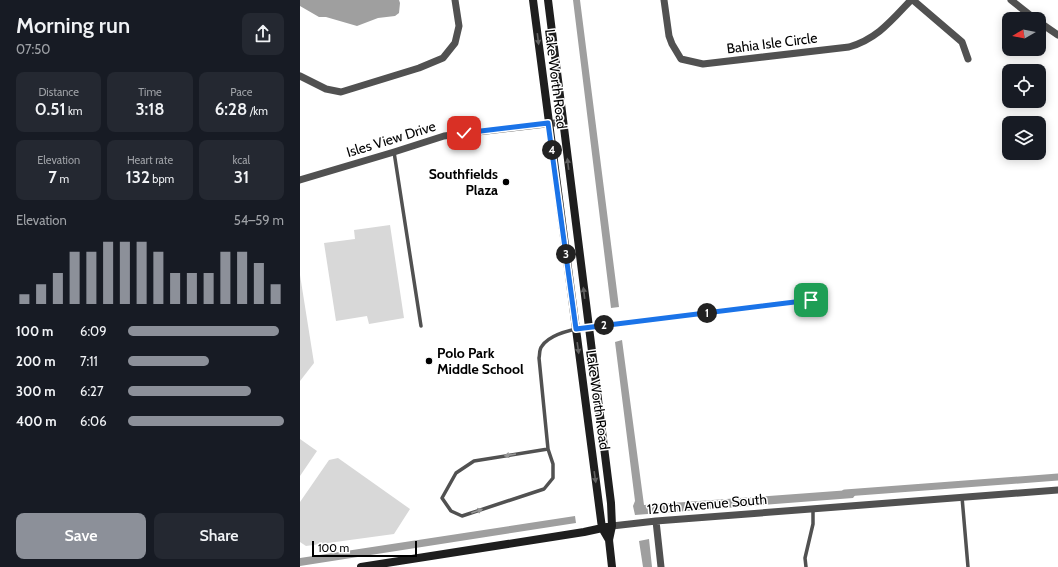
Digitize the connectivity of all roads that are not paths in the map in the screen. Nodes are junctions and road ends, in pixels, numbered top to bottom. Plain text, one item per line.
1 (455, 0) edge
2 (533, 0) edge
3 (548, 0) edge
4 (664, 0) edge
5 (912, 0) edge
6 (1011, 0) edge
7 (1026, 12) edge
8 (1046, 27) edge
9 (1058, 35) edge
10 (968, 59) dead end
11 (300, 76) edge
12 (563, 122) junction
13 (548, 123) junction
14 (394, 152) junction
15 (300, 180) edge
16 (811, 300) dead end
17 (421, 326) dead end
18 (588, 327) junction
19 (576, 329) junction
20 (548, 449) junction
21 (1058, 490) edge
22 (962, 497) junction
23 (813, 509) junction
24 (656, 521) junction
25 (612, 526) junction
26 (602, 528) junction
27 (608, 540) junction
28 (361, 567) edge
29 (612, 567) edge
30 (661, 567) edge
31 (806, 567) edge
32 (968, 567) edge

1 - 11 street
2 -> 13 street, Lake Worth Road
3 - 12 street, Lake Worth Road
4 - 5 street, Bahia Isle Circle
5 - 10 street, Bahia Isle Circle
6 - 7 street
8 - 9 street
12 - 13 street, Isles View Drive
18 -> 12 street, Lake Worth Road
13 - 14 street, Isles View Drive
13 - 19 street, Lake Worth Road
14 - 15 street, Isles View Drive
14 - 17 lane
16 - 18 lane
18 - 19 lane
18 - 25 street, Lake Worth Road
19 - 20 lane
19 -> 26 street, Lake Worth Road
20 -> 20 lane
21 - 22 street, 120th Avenue South
22 - 23 street, 120th Avenue South
22 - 32 lane
23 - 24 street, 120th Avenue South
23 - 31 lane
24 - 25 street, 120th Avenue South
24 - 30 street
25 - 26 street, 120th Avenue South
25 - 27 street, Lake Worth Road
26 - 27 street, Lake Worth Road
26 - 28 street, 120th Avenue South
27 - 29 street, Lake Worth Road

